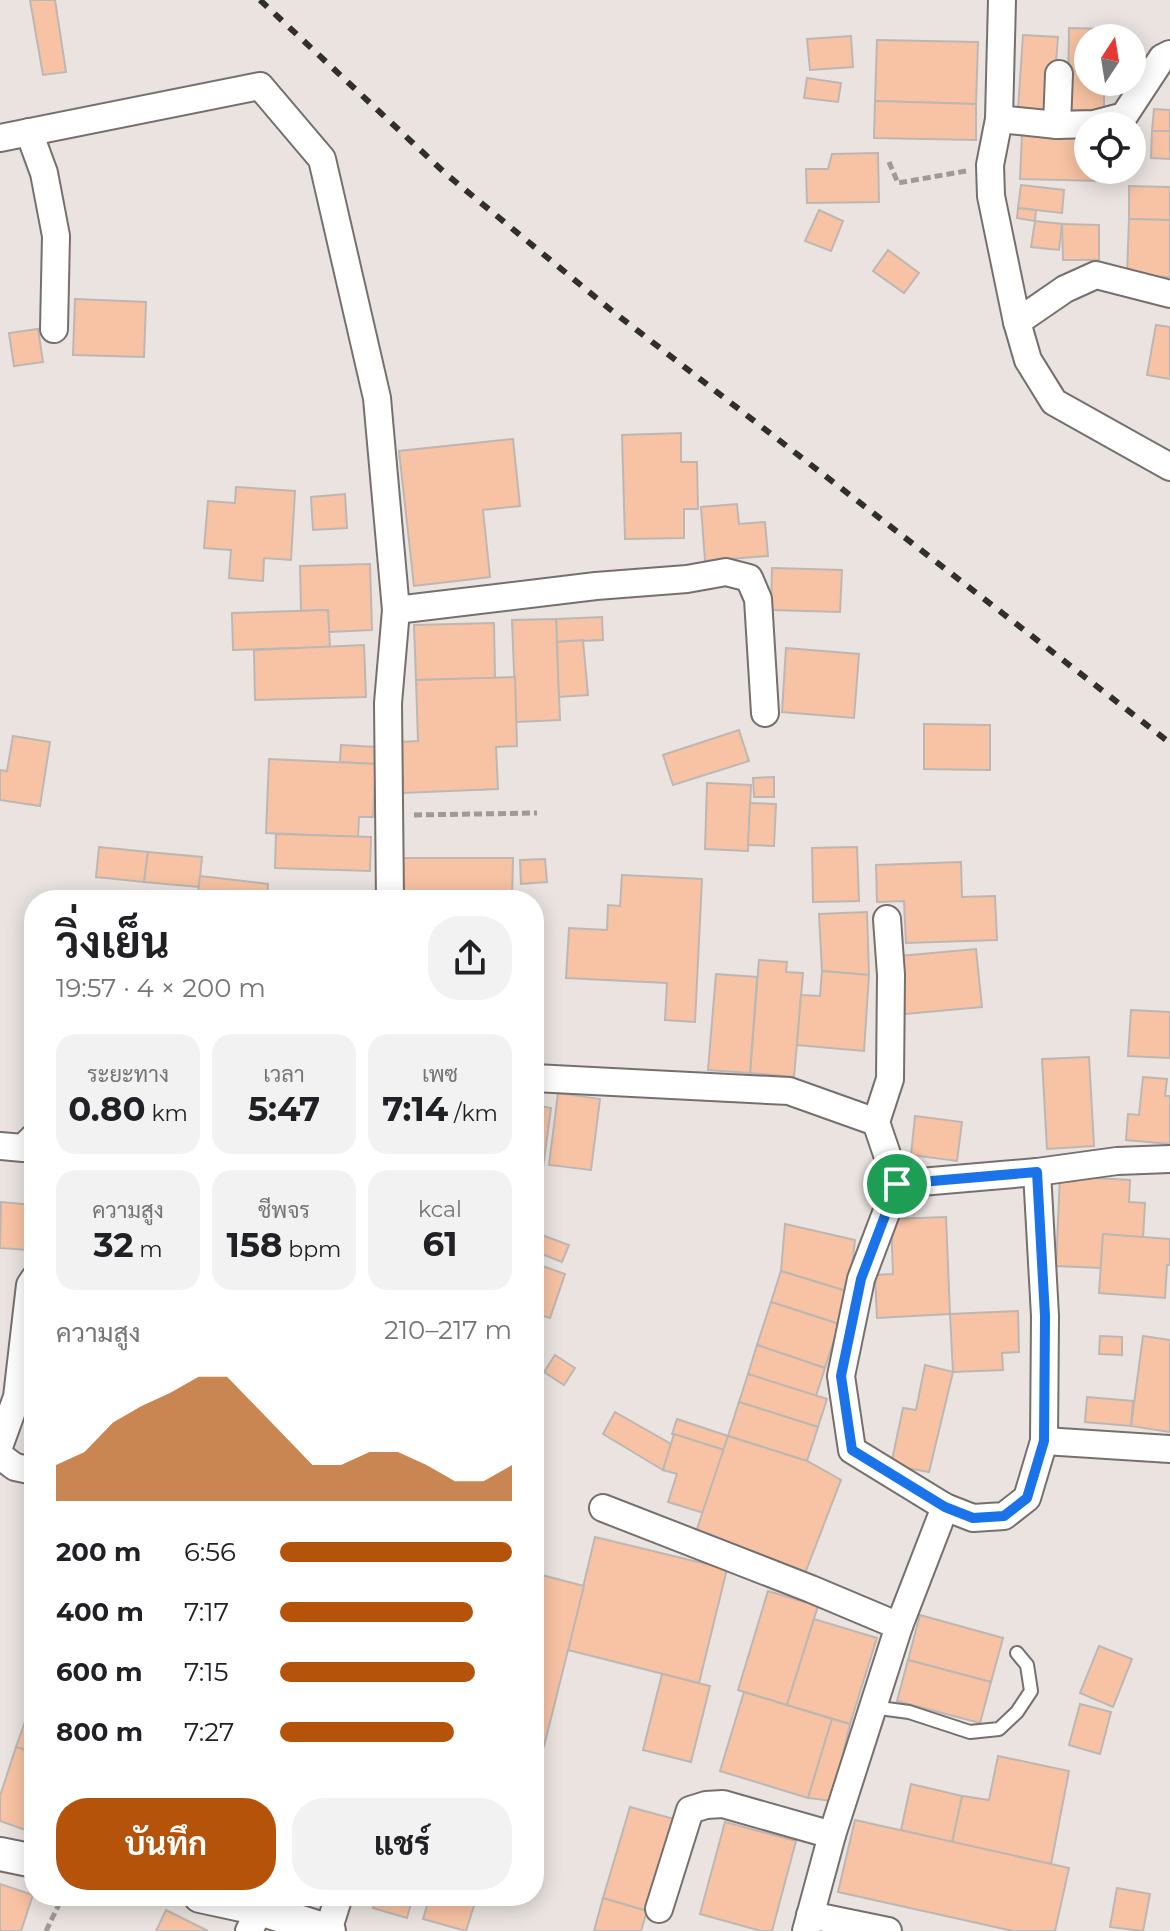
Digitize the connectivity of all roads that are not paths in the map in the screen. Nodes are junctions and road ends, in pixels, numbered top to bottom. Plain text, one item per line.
1 (1002, 0) edge
2 (1170, 54) edge
3 (1059, 74) dead end
4 (999, 119) junction
5 (1057, 125) junction
6 (29, 132) junction
7 (0, 138) edge
8 (1170, 294) edge
9 (1017, 322) junction
10 (54, 329) dead end
11 (1170, 467) edge
12 (396, 610) junction
13 (765, 713) dead end
14 (390, 890) edge
15 (887, 919) dead end
16 (544, 1079) edge
17 (876, 1122) junction
18 (0, 1146) edge
19 (24, 1147) edge
20 (1170, 1159) edge
21 (1037, 1172) junction
22 (897, 1184) junction
23 (24, 1337) edge
24 (1044, 1441) junction
25 (0, 1444) edge
26 (1170, 1449) edge
27 (0, 1456) edge
28 (24, 1469) edge
29 (945, 1507) junction
30 (603, 1508) dead end
31 (899, 1626) junction
32 (1017, 1653) dead end
33 (872, 1707) junction
34 (832, 1835) junction
35 (0, 1854) edge
36 (24, 1859) edge
37 (223, 1906) edge
38 (336, 1906) edge
39 (659, 1909) dead end
40 (255, 1920) edge
41 (808, 1923) edge
42 (329, 1931) edge
43 (888, 1931) edge

1 - 4 street
2 - 5 street
3 - 5 street
4 - 5 street
4 - 9 street
6 - 7 street
6 - 10 street
6 - 12 street
8 - 9 street
9 - 11 street
12 - 13 street
12 - 14 street
15 - 17 street
16 - 17 street
17 - 22 street
18 - 19 street
20 - 21 street
21 - 22 street
21 - 24 street
22 - 29 street
23 - 25 street
24 - 26 street
24 - 29 street
27 - 28 street
29 - 31 street
30 - 31 street
31 - 33 street
32 - 33 lane
33 - 34 street
34 - 39 street
34 - 41 street
35 - 36 street
37 - 40 street
38 - 42 street
40 - 42 street
41 - 43 street

